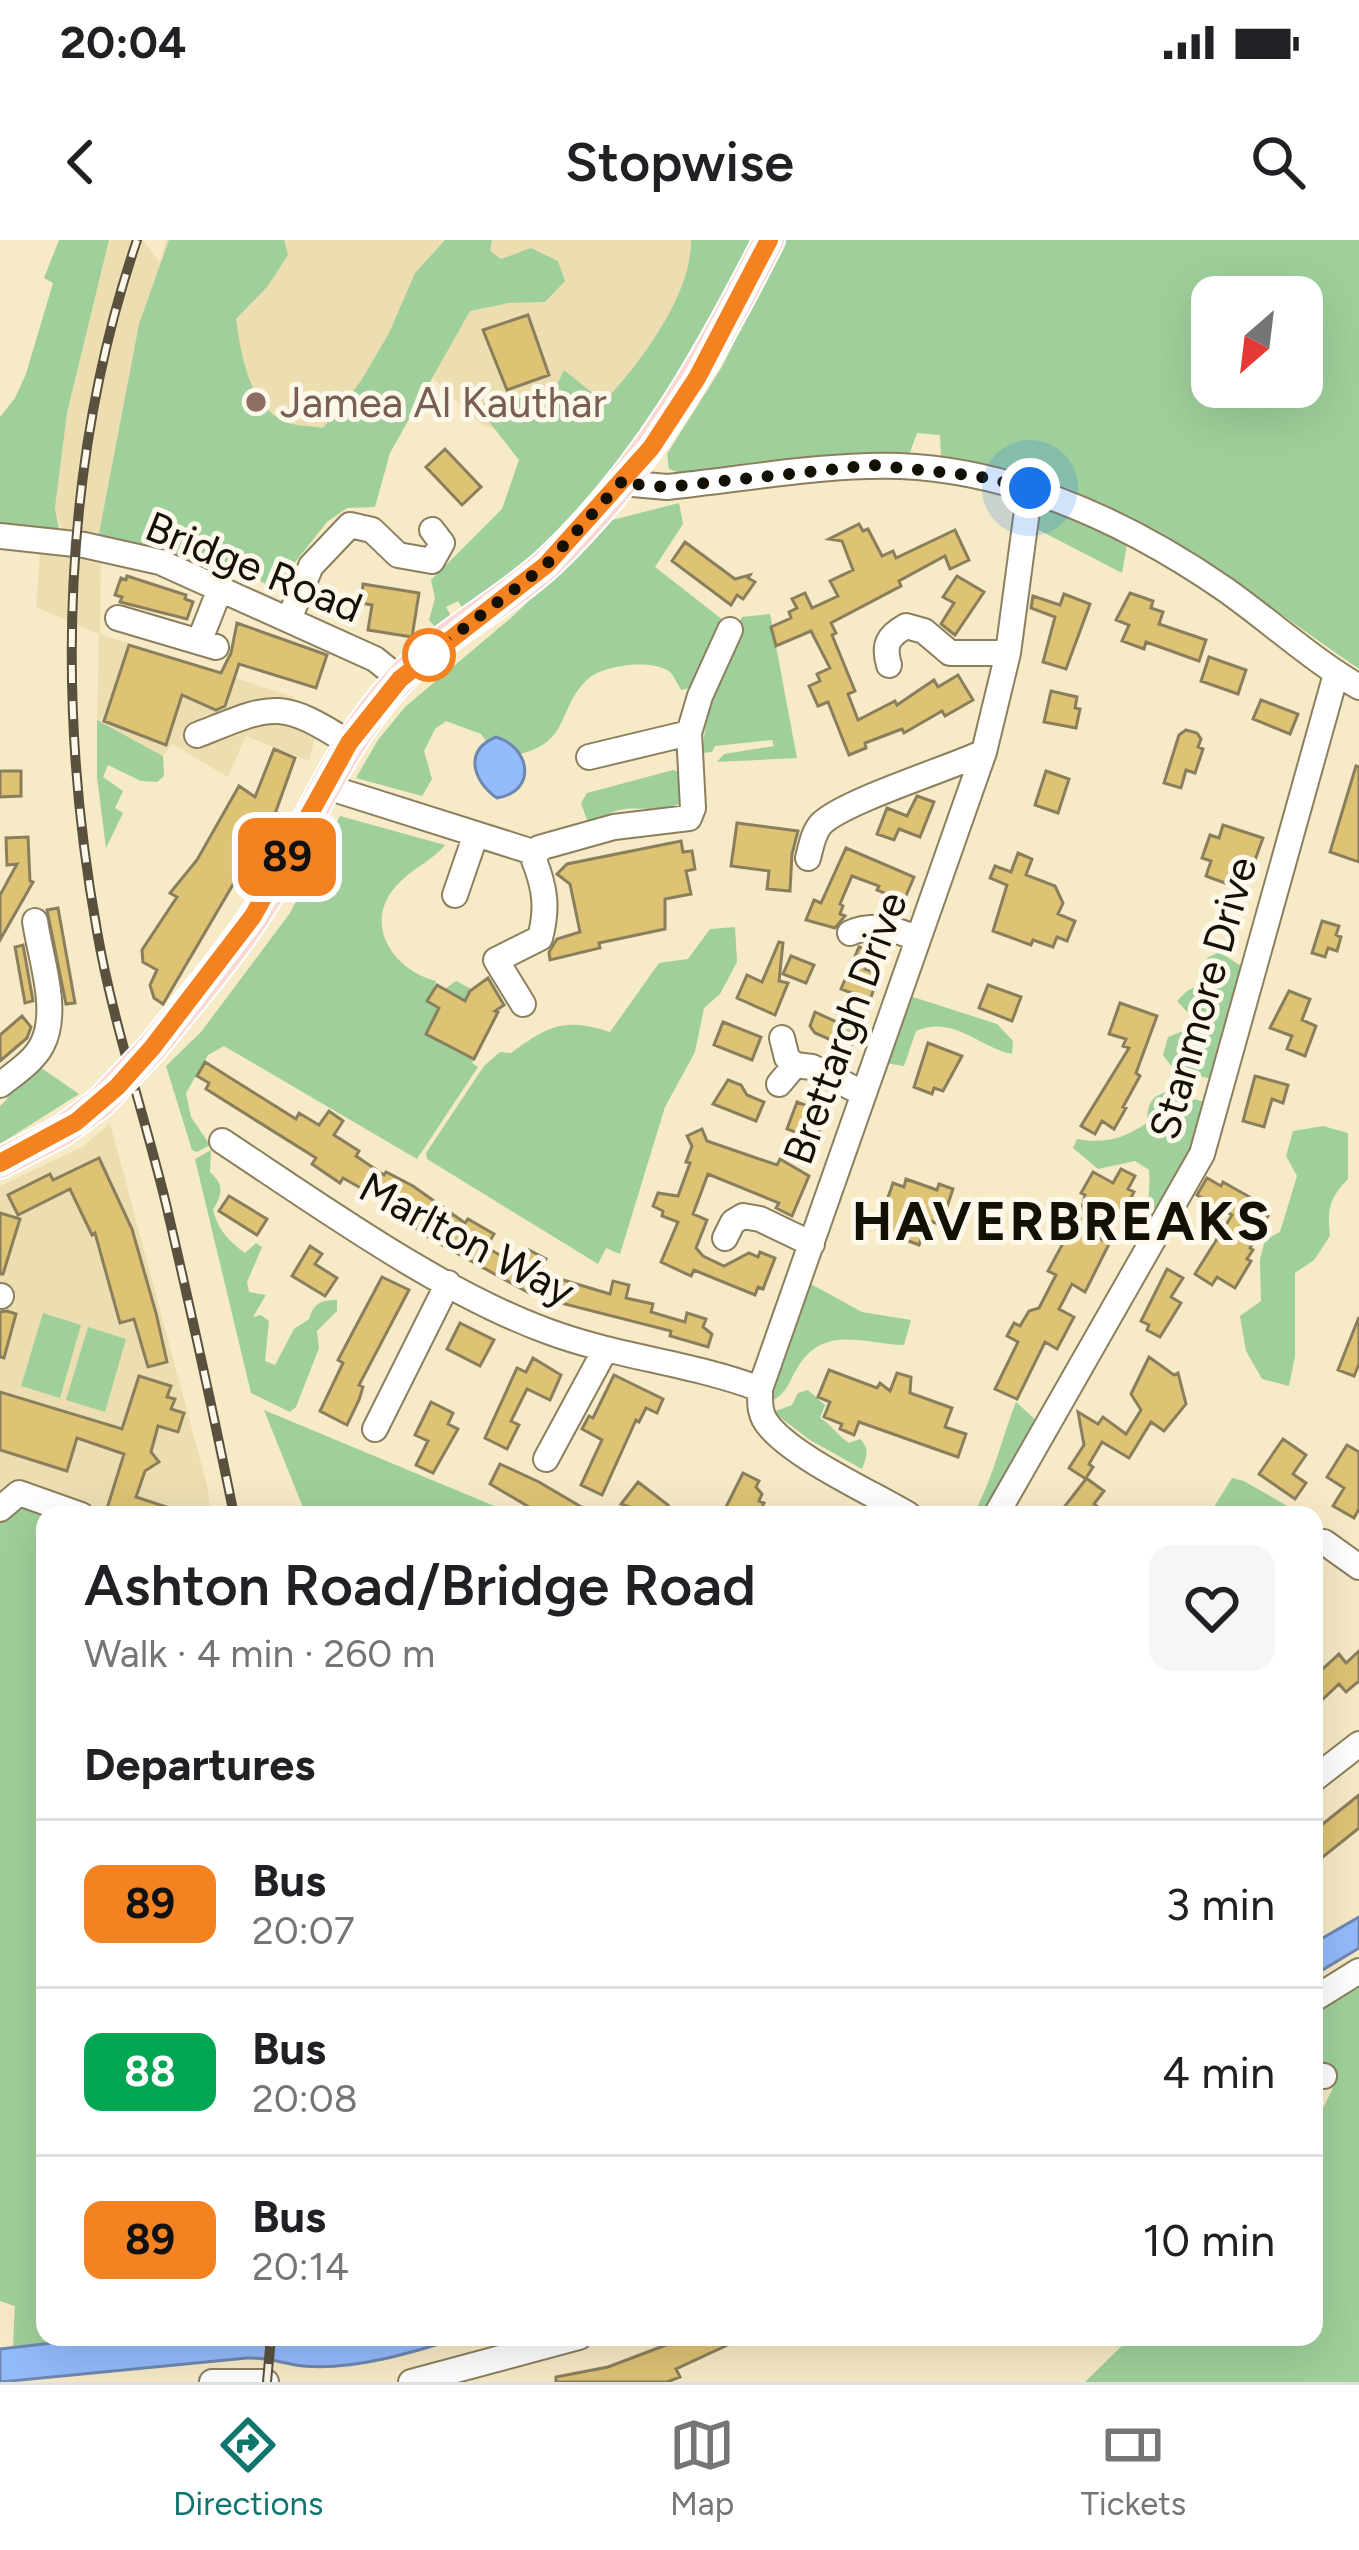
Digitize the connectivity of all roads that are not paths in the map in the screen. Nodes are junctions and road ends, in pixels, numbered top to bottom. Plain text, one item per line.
1 (769, 240) edge
2 (625, 478) junction
3 (1030, 488) junction
4 (432, 530) dead end
5 (0, 536) edge
6 (220, 590) junction
7 (118, 618) dead end
8 (289, 620) junction
9 (730, 630) dead end
10 (1008, 653) junction
11 (889, 665) dead end
12 (1336, 674) junction
13 (400, 679) junction
14 (1359, 687) edge
15 (689, 734) junction
16 (197, 735) dead end
17 (349, 743) junction
18 (984, 752) junction
19 (589, 757) dead end
20 (324, 786) junction
21 (476, 834) junction
22 (536, 853) junction
23 (808, 858) dead end
24 (455, 895) dead end
25 (35, 921) dead end
26 (858, 923) dead end
27 (918, 939) junction
28 (523, 1004) dead end
29 (782, 1038) dead end
30 (0, 1085) edge
31 (862, 1094) junction
32 (223, 1148) dead end
33 (0, 1163) edge
34 (724, 1238) dead end
35 (812, 1244) junction
36 (448, 1282) junction
37 (605, 1350) junction
38 (760, 1389) junction
39 (375, 1429) dead end
40 (546, 1459) dead end
41 (57, 1506) edge
42 (894, 1506) edge
43 (1001, 1506) edge
44 (0, 1509) edge
45 (1324, 1542) dead end
46 (1359, 1568) edge
47 (1359, 1744) edge
48 (1323, 1772) edge
49 (1359, 1971) edge
50 (1323, 1993) edge
51 (545, 2346) edge
52 (212, 2382) edge
53 (266, 2382) edge
54 (411, 2382) edge

1 - 2 main road
2 - 3 street
2 - 13 main road
3 - 10 street, Brettargh Drive
3 - 12 street
4 - 8 street
5 - 6 street, Bridge Road
6 - 7 street
6 - 8 street, Bridge Road
8 - 13 street, Bridge Road
9 - 15 street
10 - 11 street
10 - 18 street, Brettargh Drive
12 - 14 street
12 - 43 street, Stanmore Drive
13 - 17 main road
15 - 19 street
15 - 22 street
16 - 17 street
17 - 20 main road
18 - 23 street
18 - 27 street, Brettargh Drive
20 - 21 street
20 - 33 main road, bridge
21 - 22 street
21 - 24 street
22 - 28 street
25 - 30 street
26 - 27 street
27 - 31 street, Brettargh Drive
29 - 31 street
31 - 35 street, Brettargh Drive
32 - 36 street, Marlton Way
34 - 35 street
35 - 38 street, Brettargh Drive
36 - 37 street, Marlton Way
36 - 39 street
37 - 38 street, Marlton Way
37 - 40 street
38 - 42 street
41 - 44 street
45 - 46 street
47 - 48 street
49 - 50 street
51 - 54 street
52 - 53 street

